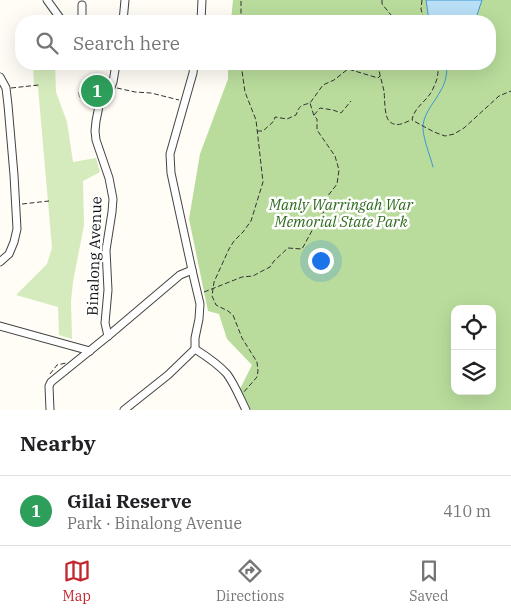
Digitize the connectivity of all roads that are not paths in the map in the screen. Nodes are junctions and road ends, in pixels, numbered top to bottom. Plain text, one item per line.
1 (47, 0) edge
2 (125, 0) edge
3 (202, 0) edge
4 (82, 5) dead end
5 (58, 15) edge
6 (82, 15) edge
7 (124, 15) edge
8 (201, 15) edge
9 (115, 70) edge
10 (193, 70) edge
11 (0, 78) edge
12 (83, 94) dead end
13 (100, 106) junction
14 (0, 262) edge
15 (192, 270) junction
16 (0, 326) edge
17 (108, 336) junction
18 (195, 349) junction
19 (90, 351) junction
20 (245, 408) edge
21 (50, 410) edge
22 (124, 410) edge
23 (236, 410) edge

1 - 5 street
2 - 7 street
3 - 8 street
4 - 6 street
9 - 13 street, Binalong Avenue
10 - 15 street
11 - 14 street
12 - 13 street
13 - 17 street, Binalong Avenue
15 - 17 street
15 - 18 street
16 - 19 street
17 - 19 street
18 - 20 street
18 - 22 street
19 - 21 street
20 - 23 street

